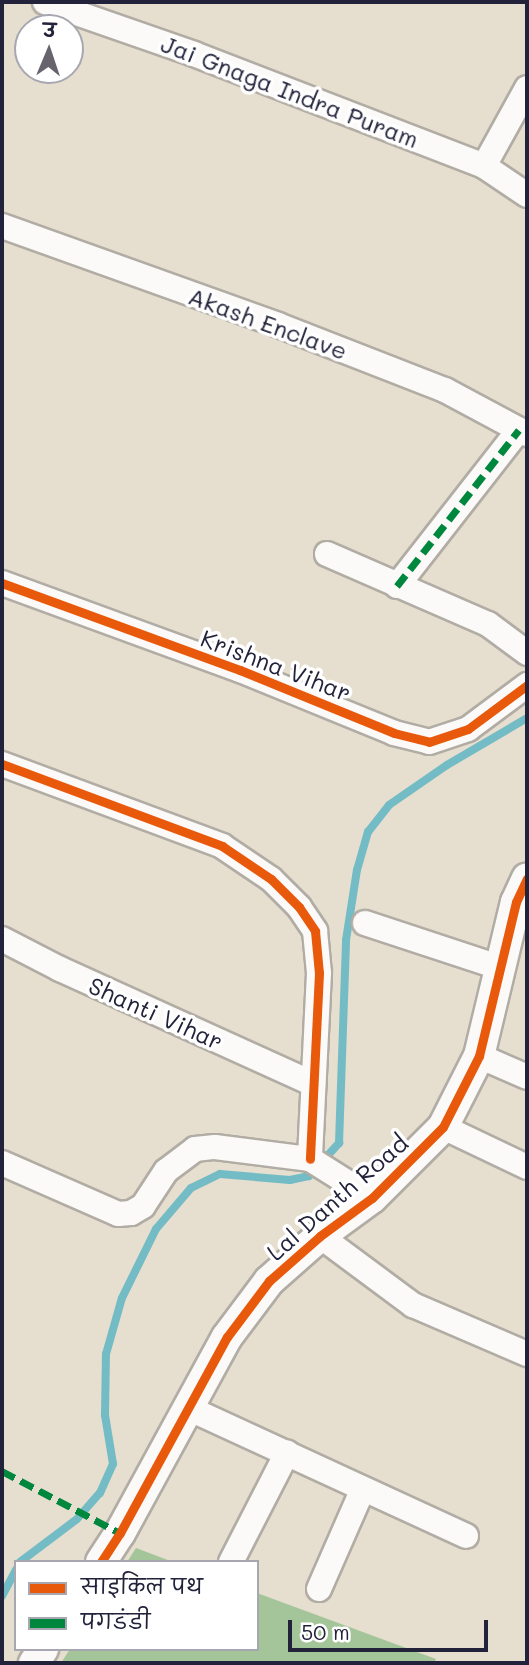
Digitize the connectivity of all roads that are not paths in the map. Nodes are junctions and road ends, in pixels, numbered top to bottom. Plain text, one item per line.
1 (45, 2) edge
2 (527, 88) edge
3 (484, 166) junction
4 (527, 195) edge
5 (2, 226) edge
6 (523, 432) edge
7 (327, 554) dead end
8 (2, 583) edge
9 (397, 586) junction
10 (527, 653) edge
11 (527, 685) edge
12 (2, 764) edge
13 (524, 895) edge
14 (365, 923) dead end
15 (2, 939) edge
16 (499, 967) junction
17 (479, 1056) junction
18 (527, 1077) edge
19 (313, 1084) junction
20 (443, 1127) junction
21 (310, 1159) junction
22 (2, 1163) edge
23 (527, 1167) edge
24 (372, 1198) junction
25 (320, 1236) junction
26 (527, 1354) edge
27 (188, 1408) junction
28 (287, 1453) junction
29 (363, 1489) junction
30 (466, 1536) dead end
31 (102, 1560) edge
32 (232, 1560) edge
33 (319, 1589) dead end

1 - 3 street, Jai Gnaga Indra Puram
2 - 3 street
3 - 4 street, Jai Gnaga Indra Puram
5 - 6 street, Akash Enclave
6 - 9 street
7 - 9 street
8 - 11 street, Krishna Vihar
9 - 10 street
12 - 19 street
13 - 16 street, Lal Danth Road
14 - 16 street
15 - 19 street, Shanti Vihar
16 - 17 street, Lal Danth Road
17 - 18 street
17 - 20 street, Lal Danth Road
19 - 21 street
20 - 23 street
20 - 24 street, Lal Danth Road
21 - 22 street
21 - 24 street
24 - 25 street, Lal Danth Road
25 - 26 street
25 - 27 street, Lal Danth Road
27 - 28 street
27 - 31 street, Lal Danth Road
28 - 29 street
28 - 32 street
29 - 30 street
29 - 33 street

